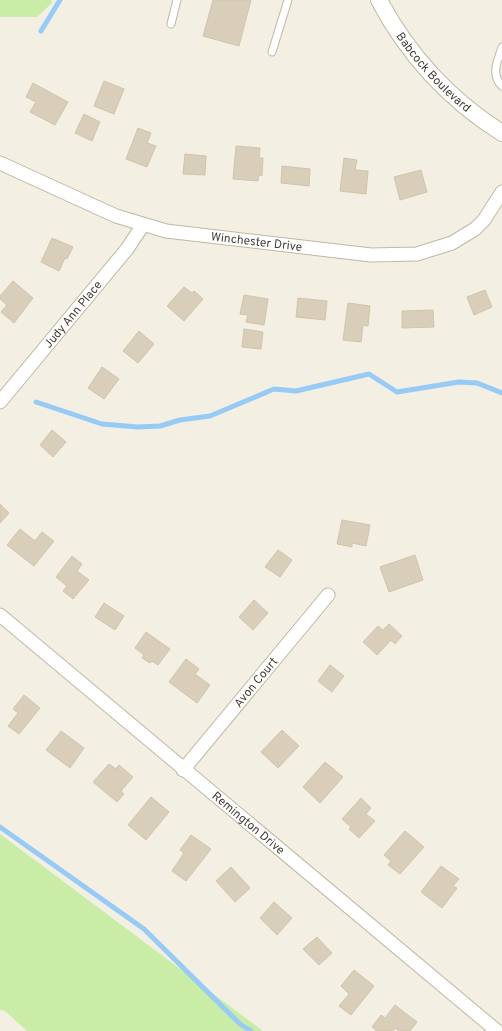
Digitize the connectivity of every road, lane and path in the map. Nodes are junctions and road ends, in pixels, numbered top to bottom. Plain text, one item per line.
1 (177, 0) edge
2 (288, 0) edge
3 (379, 0) edge
4 (170, 24) dead end
5 (502, 47) edge
6 (272, 52) dead end
7 (502, 86) edge
8 (502, 133) edge
9 (0, 163) edge
10 (502, 192) edge
11 (143, 225) junction
12 (0, 402) edge
13 (328, 595) dead end
14 (0, 615) edge
15 (183, 770) junction
16 (497, 1031) edge

1 - 4 lane
2 - 6 lane
3 - 8 street, Babcock Boulevard
5 - 7 lane
9 - 11 street, Winchester Drive
10 - 11 street, Winchester Drive
11 - 12 street, Judy Ann Place
13 - 15 street, Avon Court
14 - 15 street, Remington Drive
15 - 16 street, Remington Drive

